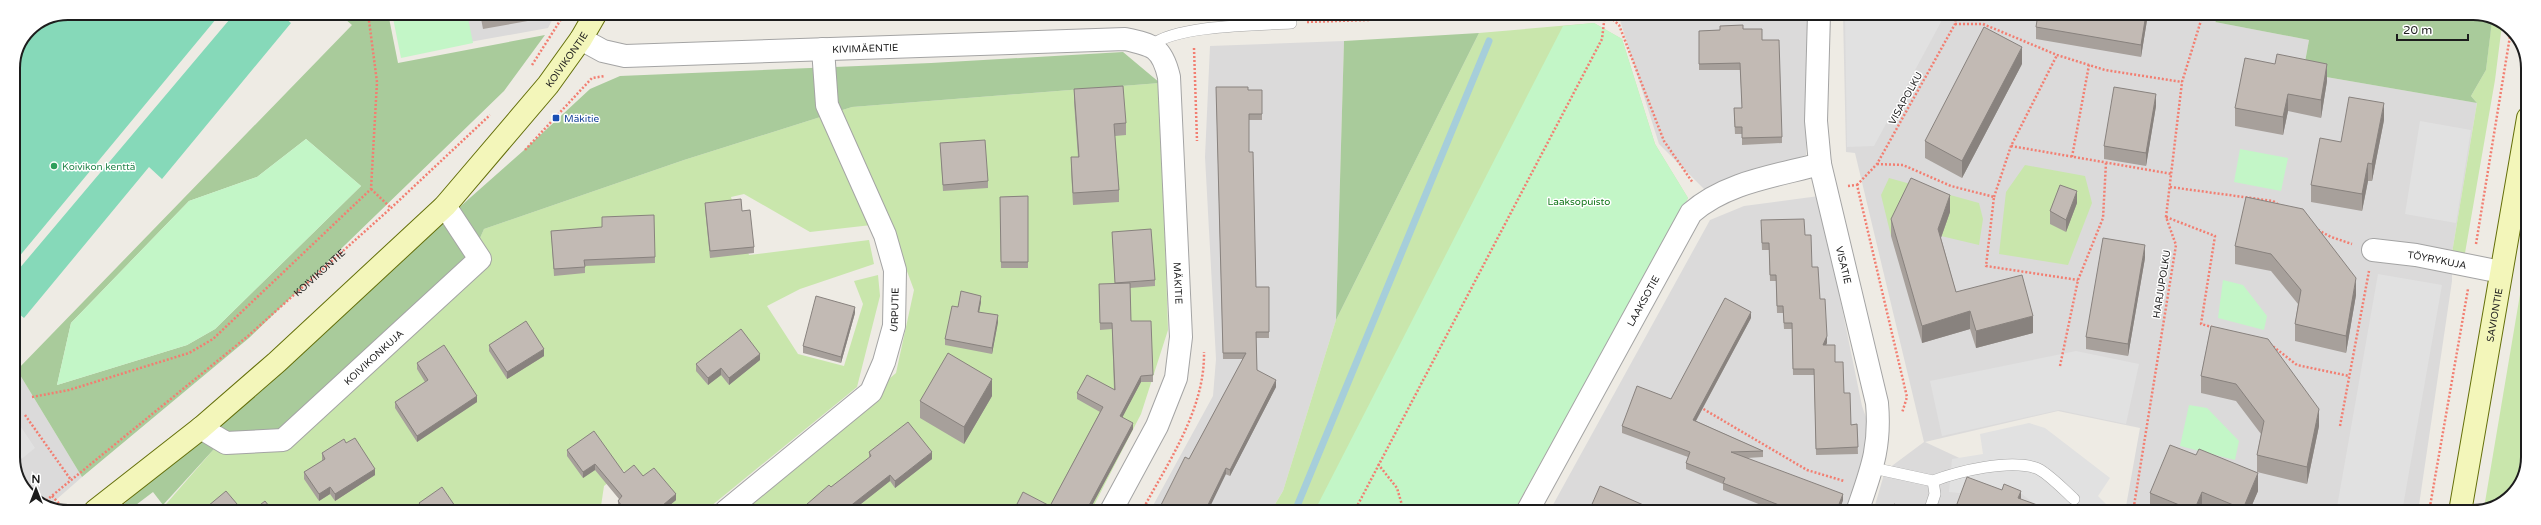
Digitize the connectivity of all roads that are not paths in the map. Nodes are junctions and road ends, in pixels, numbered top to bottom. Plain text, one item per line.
1 (592, 20) edge
2 (1820, 20) edge
3 (1291, 23) road end
4 (581, 39) junction
5 (1152, 45) junction
6 (823, 49) junction
7 (2521, 158) edge
8 (1820, 164) junction
9 (445, 206) junction
10 (2373, 250) road end
11 (2501, 272) junction
12 (201, 428) junction
13 (1872, 468) junction
14 (1933, 481) junction
15 (2074, 499) dead end
16 (115, 504) edge
17 (733, 505) edge
18 (1114, 505) edge
19 (1532, 505) edge
20 (1859, 505) edge
21 (1931, 505) edge
22 (2461, 505) edge

1 - 4 main road, KOIVIKONTIE
2 - 8 street, VISATIE
3 - 5 lane
4 - 6 street, KIVIMÄENTIE
4 - 9 main road, KOIVIKONTIE
5 - 6 street, KIVIMÄENTIE
5 - 18 street, MÄKITIE
6 - 17 street, URPUTIE
7 - 11 main road, SAVIONTIE
8 - 13 street, VISATIE
8 - 19 street, LAAKSOTIE
9 - 12 main road, KOIVIKONTIE
9 - 12 street, KOIVIKONKUJA
10 - 11 street, TÖYRYKUJA
11 - 22 main road, SAVIONTIE
12 - 16 main road, KOIVIKONTIE
13 - 14 lane
13 - 20 street, VISATIE
14 - 15 lane
14 - 21 lane

